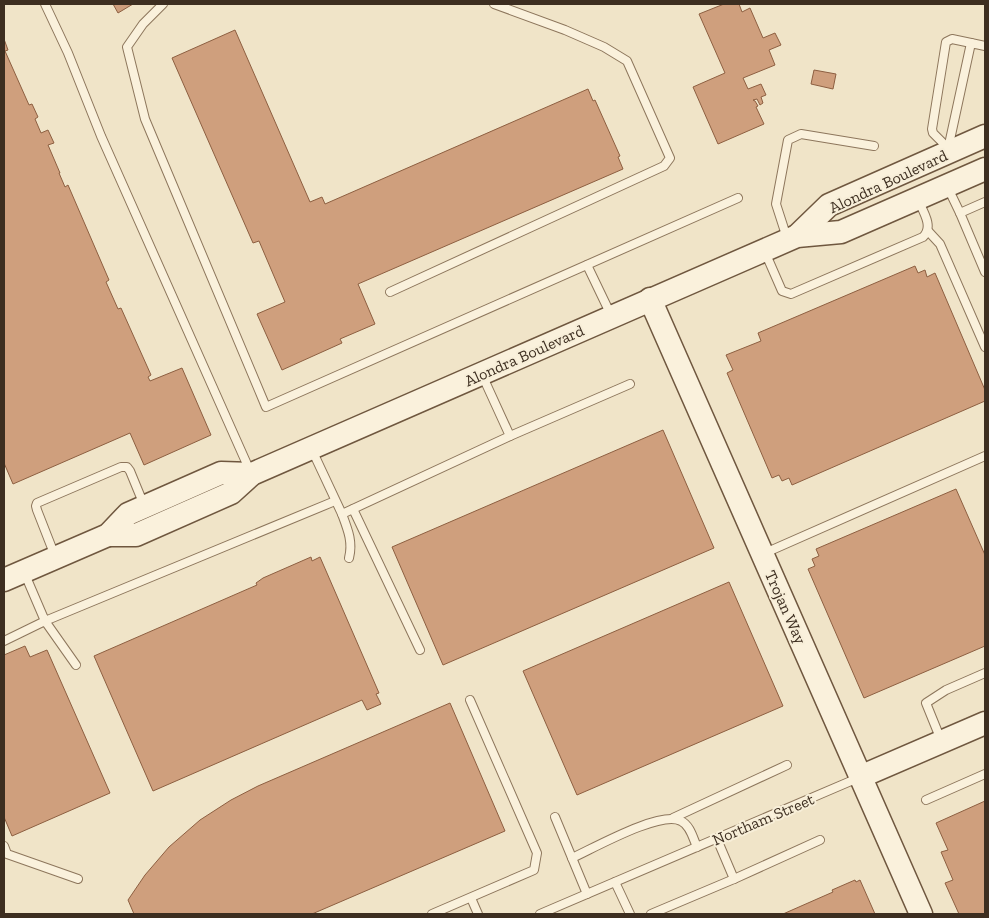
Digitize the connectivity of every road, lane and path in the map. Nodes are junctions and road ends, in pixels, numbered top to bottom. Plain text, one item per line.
1 (45, 4) edge
2 (163, 4) edge
3 (494, 4) edge
4 (971, 43) junction
5 (985, 46) edge
6 (985, 136) edge
7 (874, 146) dead end
8 (947, 151) junction
9 (985, 169) edge
10 (947, 186) junction
11 (738, 198) dead end
12 (918, 199) junction
13 (985, 202) edge
14 (960, 213) junction
15 (928, 231) junction
16 (792, 238) junction
17 (765, 250) junction
18 (587, 265) junction
19 (985, 272) edge
20 (390, 292) dead end
21 (650, 299) junction
22 (612, 316) junction
23 (985, 347) edge
24 (481, 374) junction
25 (630, 384) dead end
26 (510, 436) junction
27 (311, 448) junction
28 (985, 456) edge
29 (252, 474) junction
30 (336, 501) junction
31 (145, 506) junction
32 (353, 509) junction
33 (342, 514) junction
34 (108, 535) junction
35 (763, 554) junction
36 (56, 558) junction
37 (348, 558) dead end
38 (14, 576) edge
39 (45, 621) junction
40 (4, 641) edge
41 (420, 650) dead end
42 (76, 665) dead end
43 (985, 673) edge
44 (470, 700) dead end
45 (985, 723) edge
46 (942, 742) junction
47 (787, 765) dead end
48 (985, 774) edge
49 (860, 777) junction
50 (926, 800) dead end
51 (555, 817) dead end
52 (672, 818) junction
53 (717, 839) junction
54 (820, 840) dead end
55 (4, 846) edge
56 (697, 847) junction
57 (572, 858) junction
58 (78, 879) dead end
59 (734, 879) junction
60 (615, 882) junction
61 (587, 894) junction
62 (472, 898) junction
63 (432, 914) edge
64 (478, 914) edge
65 (540, 914) edge
66 (630, 914) edge
67 (651, 914) edge
68 (921, 914) edge

1 - 29 lane
2 - 18 lane
3 - 20 lane
4 - 5 lane
4 - 8 lane
4 - 8 lane
6 - 8 main road, Alondra Boulevard
7 - 16 lane
8 - 16 main road, Alondra Boulevard
9 - 10 main road, Alondra Boulevard
10 - 12 main road, Alondra Boulevard
10 - 14 lane
11 - 18 lane
12 - 15 lane
12 - 16 main road, Alondra Boulevard
13 - 14 lane
14 - 19 lane
15 - 17 lane
15 - 23 lane
16 - 17 main road, Alondra Boulevard
17 - 21 main road, Alondra Boulevard
18 - 22 lane
21 - 22 main road, Alondra Boulevard
21 - 35 main road, Trojan Way
22 - 24 main road, Alondra Boulevard
24 - 26 lane
24 - 27 main road, Alondra Boulevard
25 - 26 lane
26 - 32 lane
27 - 29 main road, Alondra Boulevard
27 - 30 lane
28 - 35 lane
29 - 31 main road, Alondra Boulevard
29 - 34 main road, Alondra Boulevard
30 - 33 lane
30 - 39 lane
31 - 34 main road, Alondra Boulevard
31 - 36 lane
32 - 33 lane
32 - 41 lane
33 - 37 lane
34 - 36 main road, Alondra Boulevard
35 - 49 main road, Trojan Way
36 - 38 main road, Alondra Boulevard
38 - 39 lane
39 - 40 lane
39 - 42 lane
43 - 46 lane
44 - 62 lane
45 - 46 main road, Northam Street
46 - 49 main road, Northam Street
47 - 52 lane
48 - 50 lane
49 - 53 lane, Northam Street
49 - 68 main road, Trojan Way
51 - 57 lane
52 - 56 lane
52 - 57 lane
53 - 56 lane, Northam Street
53 - 59 lane
54 - 59 lane
55 - 58 lane
56 - 60 lane, Northam Street
57 - 61 lane
59 - 67 lane
60 - 61 lane, Northam Street
60 - 66 lane
61 - 65 lane, Northam Street
62 - 63 lane
62 - 64 lane

